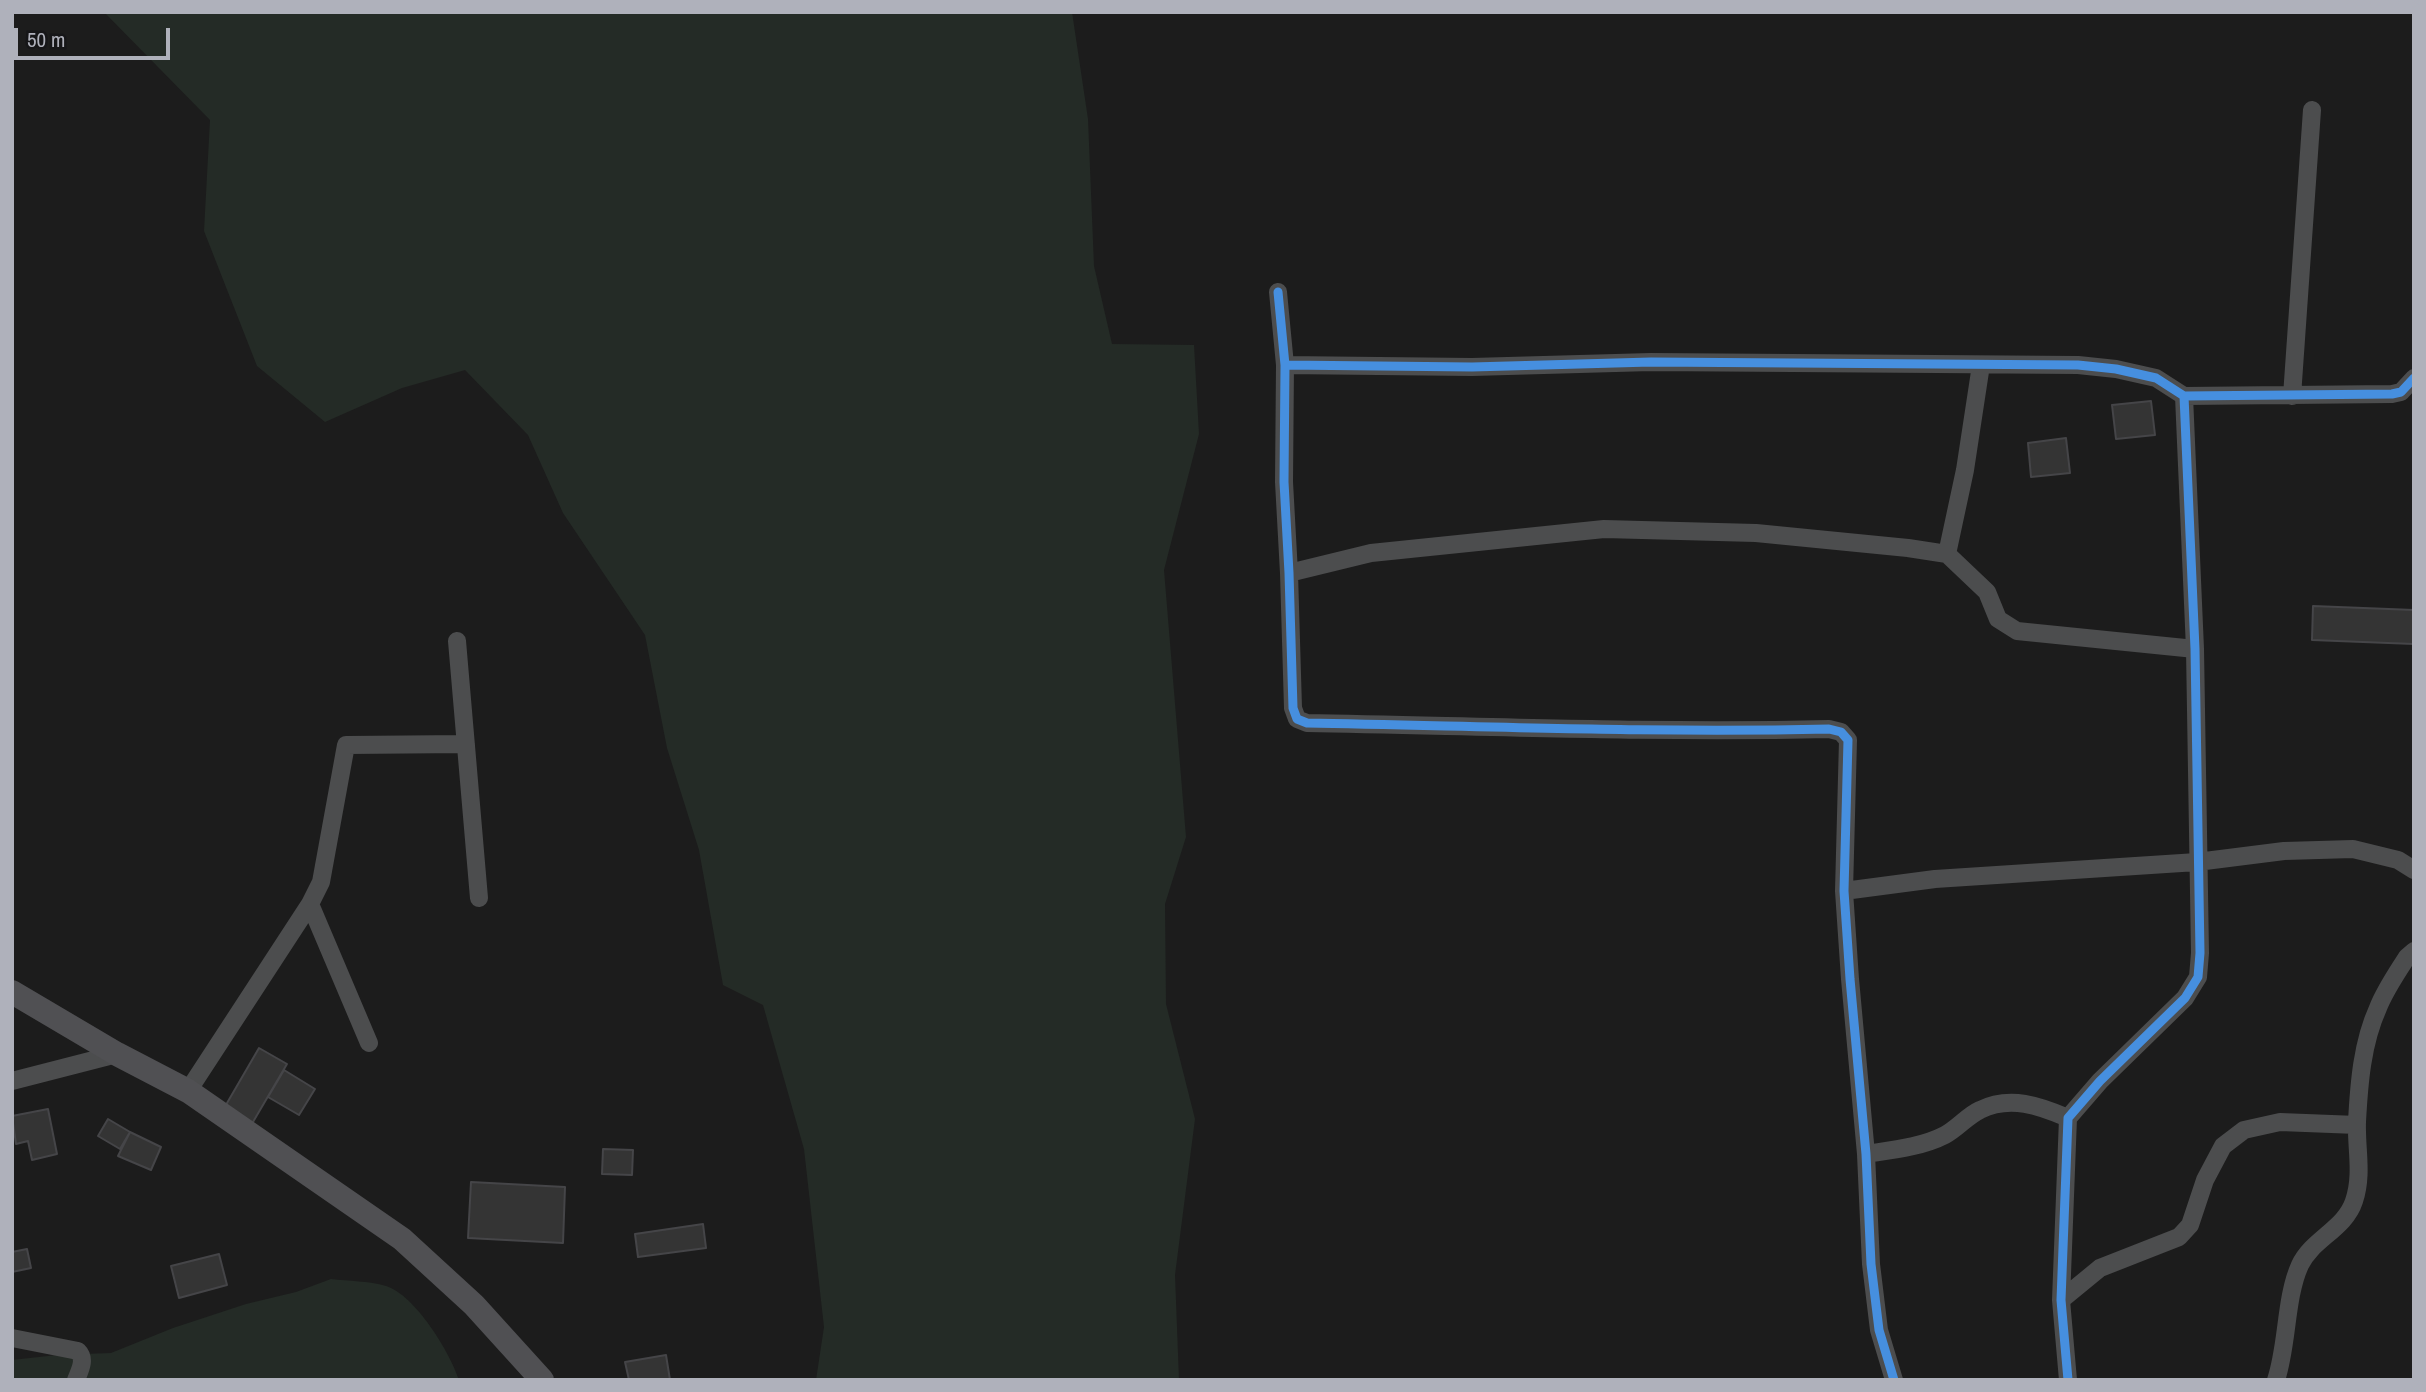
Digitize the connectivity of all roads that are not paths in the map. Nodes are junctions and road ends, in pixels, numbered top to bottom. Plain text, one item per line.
1 (2312, 110) dead end
2 (1278, 292) dead end
3 (1285, 365) junction
4 (1981, 365) junction
5 (2414, 378) edge
6 (2184, 396) junction
7 (2292, 396) junction
8 (1947, 554) junction
9 (1289, 573) junction
10 (457, 641) dead end
11 (2195, 649) junction
12 (466, 744) junction
13 (2197, 862) junction
14 (2414, 870) edge
15 (1844, 891) junction
16 (479, 898) dead end
17 (310, 904) junction
18 (2414, 951) edge
19 (12, 992) edge
20 (369, 1043) dead end
21 (117, 1054) junction
22 (12, 1081) edge
23 (188, 1091) junction
24 (2068, 1118) junction
25 (2357, 1125) junction
26 (1867, 1154) junction
27 (2061, 1300) junction
28 (12, 1338) edge
29 (76, 1380) edge
30 (542, 1380) edge
31 (1894, 1380) edge
32 (2068, 1380) edge
33 (2276, 1380) edge

1 - 7 street
2 - 3 street
3 - 4 street
3 - 9 street
4 - 6 street
4 - 8 street
5 - 7 street
6 - 7 street
6 - 11 street
8 - 9 street
8 - 11 street
9 - 15 street
10 - 12 street
11 - 13 street
12 - 16 street
12 - 17 street
13 - 14 street
13 - 15 street
13 - 24 street
15 - 26 street
17 - 20 street
17 - 23 street
18 - 25 street
19 - 21 street
21 - 22 street
21 - 23 street
23 - 30 street
24 - 26 street
24 - 27 street
25 - 27 street
25 - 33 street
26 - 31 street
27 - 32 street
28 - 29 street

